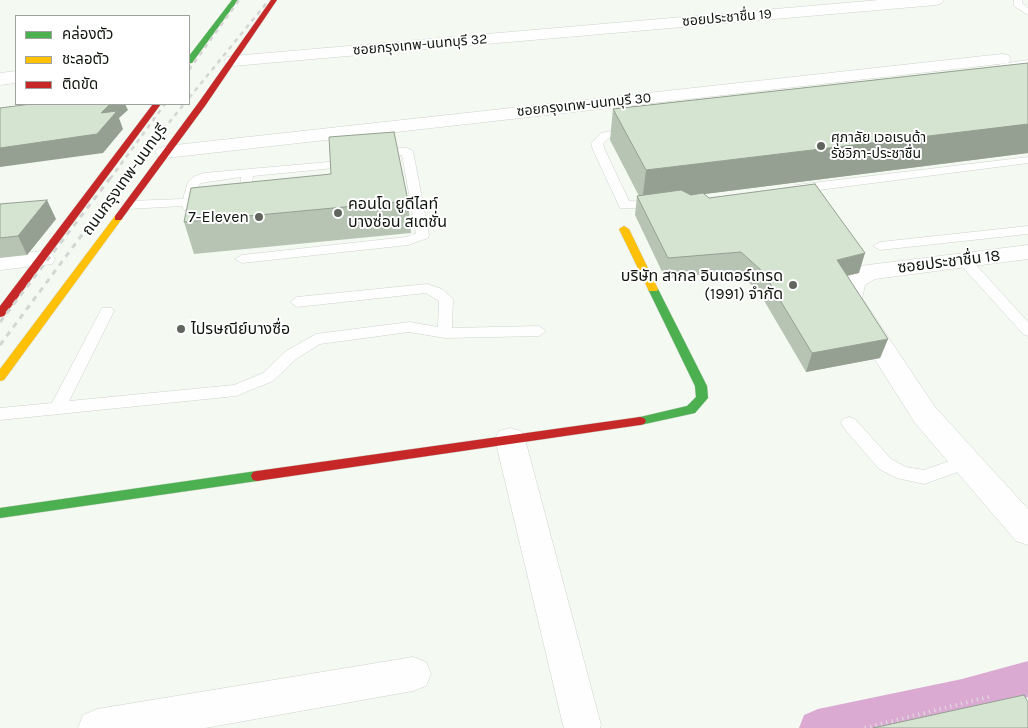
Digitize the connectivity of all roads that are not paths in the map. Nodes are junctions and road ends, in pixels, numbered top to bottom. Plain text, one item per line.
1 (235, 0) edge
2 (274, 0) edge
3 (278, 0) edge
4 (936, 0) edge
5 (1018, 0) edge
6 (1028, 12) edge
7 (607, 29) joint
8 (190, 59) edge
9 (1002, 59) dead end
10 (232, 61) junction
11 (1028, 63) edge
12 (15, 77) edge
13 (0, 79) edge
14 (1002, 82) edge
15 (156, 105) edge
16 (639, 130) edge
17 (121, 152) junction
18 (151, 152) junction
19 (1028, 160) edge
20 (248, 173) junction
21 (786, 190) edge
22 (189, 202) junction
23 (128, 205) junction
24 (669, 205) edge
25 (239, 213) edge
26 (194, 217) edge
27 (624, 228) dead end
28 (1026, 238) edge
29 (880, 246) dead end
30 (43, 259) junction
31 (242, 259) dead end
32 (964, 260) junction
33 (0, 262) edge
34 (297, 302) dead end
35 (107, 311) dead end
36 (0, 313) edge
37 (539, 331) dead end
38 (1028, 331) edge
39 (445, 333) junction
40 (0, 377) edge
41 (58, 407) junction
42 (0, 414) edge
43 (849, 423) dead end
44 (510, 439) junction
45 (966, 462) junction
46 (0, 513) edge
47 (1028, 530) edge
48 (413, 674) dead end
49 (582, 725) dead end
50 (97, 728) edge

1 - 8 main road
2 - 3 street
2 - 10 main road, ถนนกรุงเทพ-นนทบุรี
4 - 7 street, ซอยประชาชื่น 19
5 - 6 lane
7 - 10 street, ซอยกรุงเทพ-นนทบุรี 32
9 - 18 street, ซอยกรุงเทพ-นนทบุรี 30
10 - 18 main road, ถนนกรุงเทพ-นนทบุรี
11 - 14 lane
12 - 13 street
15 - 17 main road, ถนนกรุงเทพ-นนทบุรี
16 - 24 lane
17 - 18 main road
17 - 30 main road, ถนนกรุงเทพ-นนทบุรี
18 - 23 main road, ถนนกรุงเทพ-นนทบุรี
19 - 21 lane
20 - 22 lane
20 - 25 lane
20 - 31 lane
22 - 23 lane
22 - 26 lane
23 - 40 main road, ถนนกรุงเทพ-นนทบุรี
27 - 44 main road
28 - 29 lane
28 - 32 street, ซอยประชาชื่น 18
30 - 33 street
30 - 36 main road, ถนนกรุงเทพ-นนทบุรี
32 - 38 lane
32 - 45 street, ซอยประชาชื่น 18
34 - 39 lane
35 - 41 lane
37 - 39 lane
39 - 41 lane
41 - 42 lane
43 - 45 lane
44 - 46 main road
44 - 49 street
45 - 47 street
48 - 50 street

